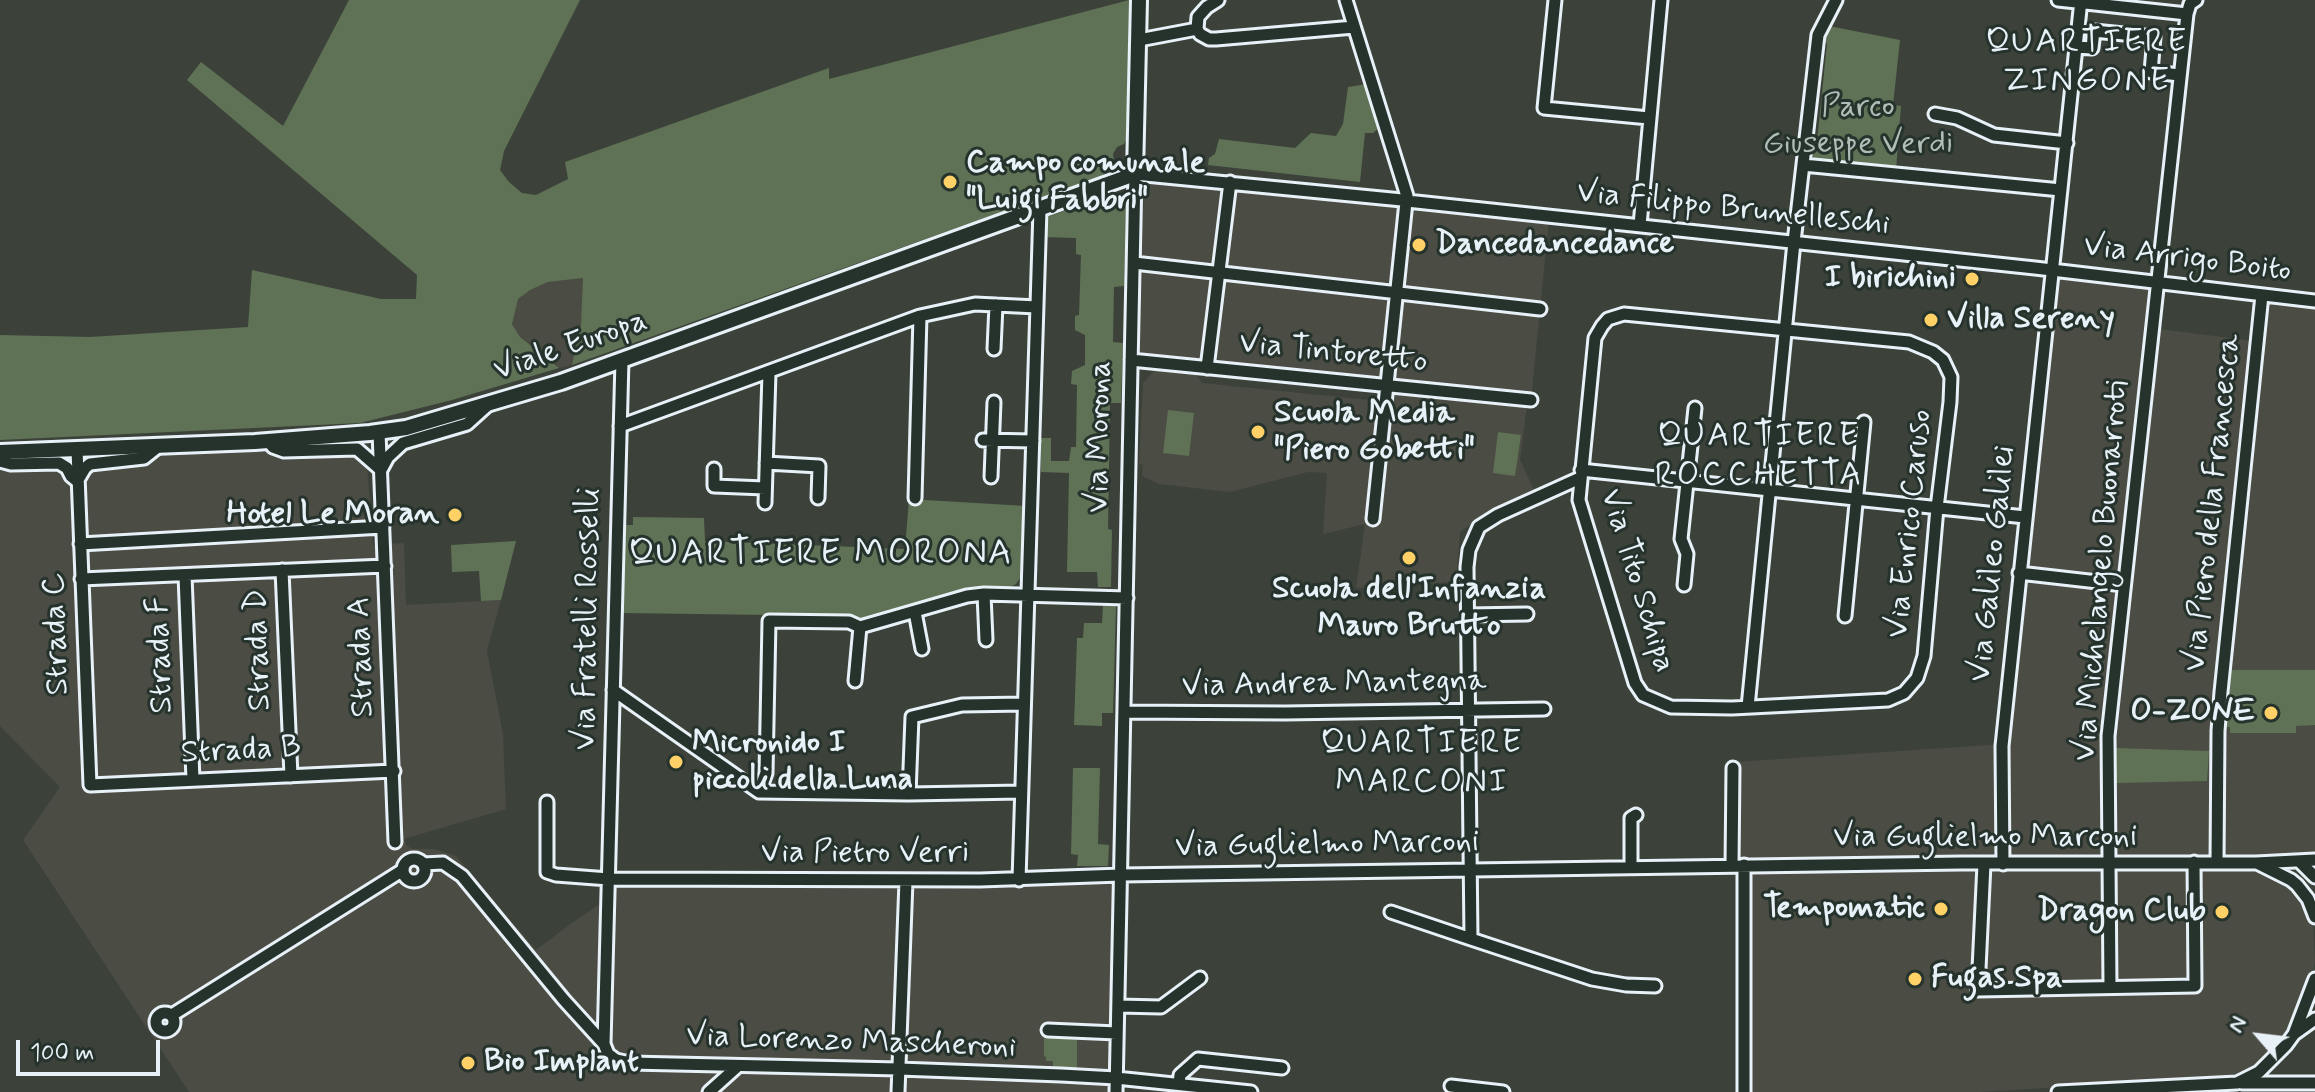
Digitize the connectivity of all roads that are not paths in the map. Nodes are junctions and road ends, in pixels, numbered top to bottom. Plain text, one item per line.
1 (1139, 0) edge
2 (1218, 0) edge
3 (1346, 0) edge
4 (1555, 0) edge
5 (1661, 0) edge
6 (1836, 0) edge
7 (2058, 0) edge
8 (2196, 0) edge
9 (2081, 1) edge
10 (2187, 14) junction
11 (1354, 27) junction
12 (1197, 29) junction
13 (1139, 40) junction
14 (2076, 47) junction
15 (2180, 75) junction
16 (1935, 114) dead end
17 (1649, 118) junction
18 (2067, 143) junction
19 (1803, 165) junction
20 (1135, 174) junction
21 (1230, 182) junction
22 (2061, 190) junction
23 (1406, 200) junction
24 (1040, 209) junction
25 (1641, 220) junction
26 (1794, 242) junction
27 (1134, 263) junction
28 (2052, 270) junction
29 (1220, 272) junction
30 (2158, 282) junction
31 (1396, 293) junction
32 (2262, 295) junction
33 (2315, 301) edge
34 (996, 305) junction
35 (1037, 307) junction
36 (1540, 309) dead end
37 (920, 316) junction
38 (1785, 330) junction
39 (994, 349) dead end
40 (622, 360) junction
41 (1131, 360) junction
42 (1207, 368) junction
43 (769, 373) junction
44 (1387, 386) junction
45 (1531, 400) dead end
46 (994, 402) dead end
47 (488, 405) junction
48 (1695, 408) dead end
49 (1864, 422) dead end
50 (620, 426) junction
51 (375, 433) junction
52 (987, 440) junction
53 (268, 441) junction
54 (1033, 441) junction
55 (159, 446) junction
56 (74, 449) junction
57 (0, 452) edge
58 (0, 461) edge
59 (766, 463) junction
60 (714, 469) dead end
61 (381, 470) junction
62 (1580, 474) junction
63 (991, 477) dead end
64 (77, 481) junction
65 (1687, 481) junction
66 (765, 488) junction
67 (1769, 490) junction
68 (818, 498) dead end
69 (915, 498) dead end
70 (1857, 499) junction
71 (765, 503) dead end
72 (1937, 508) junction
73 (2025, 517) junction
74 (1373, 519) dead end
75 (383, 527) junction
76 (80, 544) junction
77 (385, 566) junction
78 (282, 570) junction
79 (2019, 573) junction
80 (185, 575) junction
81 (81, 579) junction
82 (1684, 585) dead end
83 (2124, 585) junction
84 (984, 594) junction
85 (1028, 594) junction
86 (1127, 598) junction
87 (915, 612) junction
88 (1527, 614) dead end
89 (1468, 615) junction
90 (1845, 616) dead end
91 (860, 627) junction
92 (986, 640) dead end
93 (922, 649) dead end
94 (855, 681) dead end
95 (613, 690) junction
96 (1024, 704) junction
97 (1748, 707) junction
98 (1469, 709) junction
99 (1544, 709) dead end
100 (1124, 712) junction
101 (1733, 768) dead end
102 (394, 771) junction
103 (291, 776) junction
104 (193, 780) junction
105 (90, 785) joint
106 (759, 792) junction
107 (1021, 792) junction
108 (909, 794) junction
109 (547, 802) dead end
110 (1636, 815) dead end
111 (395, 842) dead end
112 (2315, 860) edge
113 (2194, 862) junction
114 (2217, 862) junction
115 (2256, 863) junction
116 (1984, 864) junction
117 (2003, 864) junction
118 (2110, 864) junction
119 (1738, 866) junction
120 (1631, 867) junction
121 (2307, 869) edge
122 (1471, 870) junction
123 (1121, 875) junction
124 (609, 879) junction
125 (1019, 880) junction
126 (906, 881) junction
127 (2297, 885) junction
128 (1391, 912) dead end
129 (2315, 917) edge
130 (1471, 939) junction
131 (1200, 978) dead end
132 (2315, 979) edge
133 (1655, 986) dead end
134 (2110, 987) junction
135 (1118, 1006) junction
136 (172, 1015) dead end
137 (2315, 1019) edge
138 (1048, 1030) dead end
139 (1117, 1033) junction
140 (2294, 1034) junction
141 (604, 1038) junction
142 (738, 1066) junction
143 (1282, 1068) dead end
144 (899, 1069) junction
145 (1116, 1078) junction
146 (2237, 1083) junction
147 (2315, 1083) edge
148 (1179, 1084) junction
149 (1451, 1086) dead end
150 (709, 1092) edge
151 (898, 1092) edge
152 (1116, 1092) edge
153 (1251, 1092) edge
154 (1503, 1092) edge
155 (1744, 1092) edge
156 (2058, 1092) edge

1 - 13 main road, Via Morona
2 - 12 street
3 - 11 street
4 - 17 street
5 - 17 street
6 - 19 street
7 - 9 street
8 - 10 street
9 - 10 street
9 - 14 street, Via Galileo Galilei
10 - 15 street, Via Michelangelo Buonarroti
11 - 12 street
11 - 23 street
12 - 13 street
13 - 20 main road, Via Morona
14 - 15 street
14 - 18 street, Via Galileo Galilei
15 - 30 street, Via Michelangelo Buonarroti
16 - 18 street
17 - 25 street
18 - 22 street, Via Galileo Galilei
19 - 22 street
19 - 26 street
20 - 21 street, Via Filippo Brunelleschi
20 - 24 main road, Viale Europa
20 - 27 street, Via Morona
21 - 23 street, Via Filippo Brunelleschi
21 - 29 street
22 - 28 street, Via Galileo Galilei
23 - 25 street, Via Filippo Brunelleschi
23 - 31 street
24 - 35 street
24 - 40 main road, Viale Europa
25 - 26 street, Via Filippo Brunelleschi
26 - 28 street, Via Filippo Brunelleschi
26 - 38 street
27 - 29 street
27 - 41 street, Via Morona
28 - 30 street, Via Arrigo Boito
28 - 73 street, Via Galileo Galilei
29 - 31 street
29 - 42 street
30 - 32 street, Via Arrigo Boito
30 - 83 street, Via Michelangelo Buonarroti
31 - 36 street
31 - 44 street
32 - 33 street, Via Arrigo Boito
32 - 114 street, Via Piero della Francesca
34 - 35 street
34 - 37 street
34 - 39 street
35 - 54 street
37 - 43 street
37 - 69 street
38 - 62 street, Via Tito Schipa
38 - 67 street
38 - 72 street, Via Enrico Caruso
40 - 47 main road, Viale Europa
40 - 50 street, Via Fratelli Rosselli
41 - 42 street, Via Tintoretto
41 - 86 street, Via Morona
42 - 44 street, Via Tintoretto
43 - 50 street
43 - 59 street
44 - 45 street, Via Tintoretto
44 - 74 street
46 - 52 street
47 - 51 main road, Viale Europa
47 - 61 street
48 - 65 street
49 - 70 street
50 - 95 street, Via Fratelli Rosselli
51 - 53 main road, Viale Europa
51 - 61 street, Strada A
52 - 54 street
52 - 63 street
53 - 55 main road, Viale Europa
53 - 61 street
54 - 85 street
55 - 56 main road, Viale Europa
55 - 64 street
56 - 57 main road, Viale Europa
56 - 64 street, Strada C
58 - 64 street
59 - 66 street
59 - 68 street
60 - 66 street
61 - 75 street, Strada A
62 - 65 street
62 - 89 street
62 - 97 street, Via Tito Schipa
64 - 76 street, Strada C
65 - 67 street
65 - 82 street
66 - 71 street
67 - 70 street
67 - 97 street
70 - 72 street
70 - 90 street
72 - 73 street
72 - 97 street, Via Enrico Caruso
73 - 79 street, Via Galileo Galilei
75 - 76 street
75 - 77 street, Strada A
76 - 81 street, Strada C
77 - 78 street
77 - 102 street, Strada A
78 - 80 street
78 - 103 street, Strada D
79 - 83 street
79 - 117 street, Via Galileo Galilei
80 - 81 street
80 - 104 street, Strada F
81 - 105 street, Strada C
83 - 118 street, Via Michelangelo Buonarroti
84 - 85 street
84 - 87 street
84 - 92 street
85 - 86 street
85 - 96 street
86 - 100 street, Via Morona
87 - 91 street
87 - 93 street
88 - 89 street
89 - 98 street
91 - 94 street
91 - 106 street
95 - 106 street
95 - 124 street, Via Fratelli Rosselli
96 - 107 street
96 - 108 street
98 - 99 street, Via Andrea Mantegna
98 - 100 street, Via Andrea Mantegna
98 - 122 street
100 - 123 street, Via Morona
101 - 119 street
102 - 103 street, Strada B
102 - 111 street, Strada A
103 - 104 street, Strada B
104 - 105 street, Strada B
106 - 108 street
107 - 108 street
107 - 125 street
109 - 124 street
110 - 120 street
112 - 121 street
113 - 114 street, Via Guglielmo Marconi
113 - 118 street, Via Guglielmo Marconi
113 - 134 street
114 - 115 street, Via Guglielmo Marconi
115 - 121 street
115 - 127 street, Via Guglielmo Marconi
116 - 117 street, Via Guglielmo Marconi
116 - 119 street, Via Guglielmo Marconi
116 - 134 street
117 - 118 street, Via Guglielmo Marconi
118 - 134 street, Via Michelangelo Buonarroti
119 - 120 street, Via Guglielmo Marconi
119 - 155 street
120 - 122 street, Via Guglielmo Marconi
121 - 127 street
122 - 123 street, Via Guglielmo Marconi
122 - 130 street
123 - 125 street, Via Pietro Verri
123 - 135 street, Via Morona
124 - 126 street, Via Pietro Verri
124 - 141 street, Via Fratelli Rosselli
125 - 126 street, Via Pietro Verri
126 - 144 street
127 - 129 street
128 - 130 street
130 - 133 street
131 - 135 street
132 - 140 street
135 - 139 street, Via Morona
136 - 141 street, Via Lorenzo Mascheroni
137 - 140 street
138 - 139 street
139 - 145 street, Via Morona
140 - 146 street
141 - 142 street, Via Lorenzo Mascheroni
142 - 144 street, Via Lorenzo Mascheroni
142 - 150 street
143 - 148 street
144 - 145 street, Via Lorenzo Mascheroni
144 - 151 street
145 - 148 street, Via Lorenzo Mascheroni
145 - 152 street, Via Morona
146 - 147 street
146 - 156 street
148 - 153 street, Via Lorenzo Mascheroni
149 - 154 street

